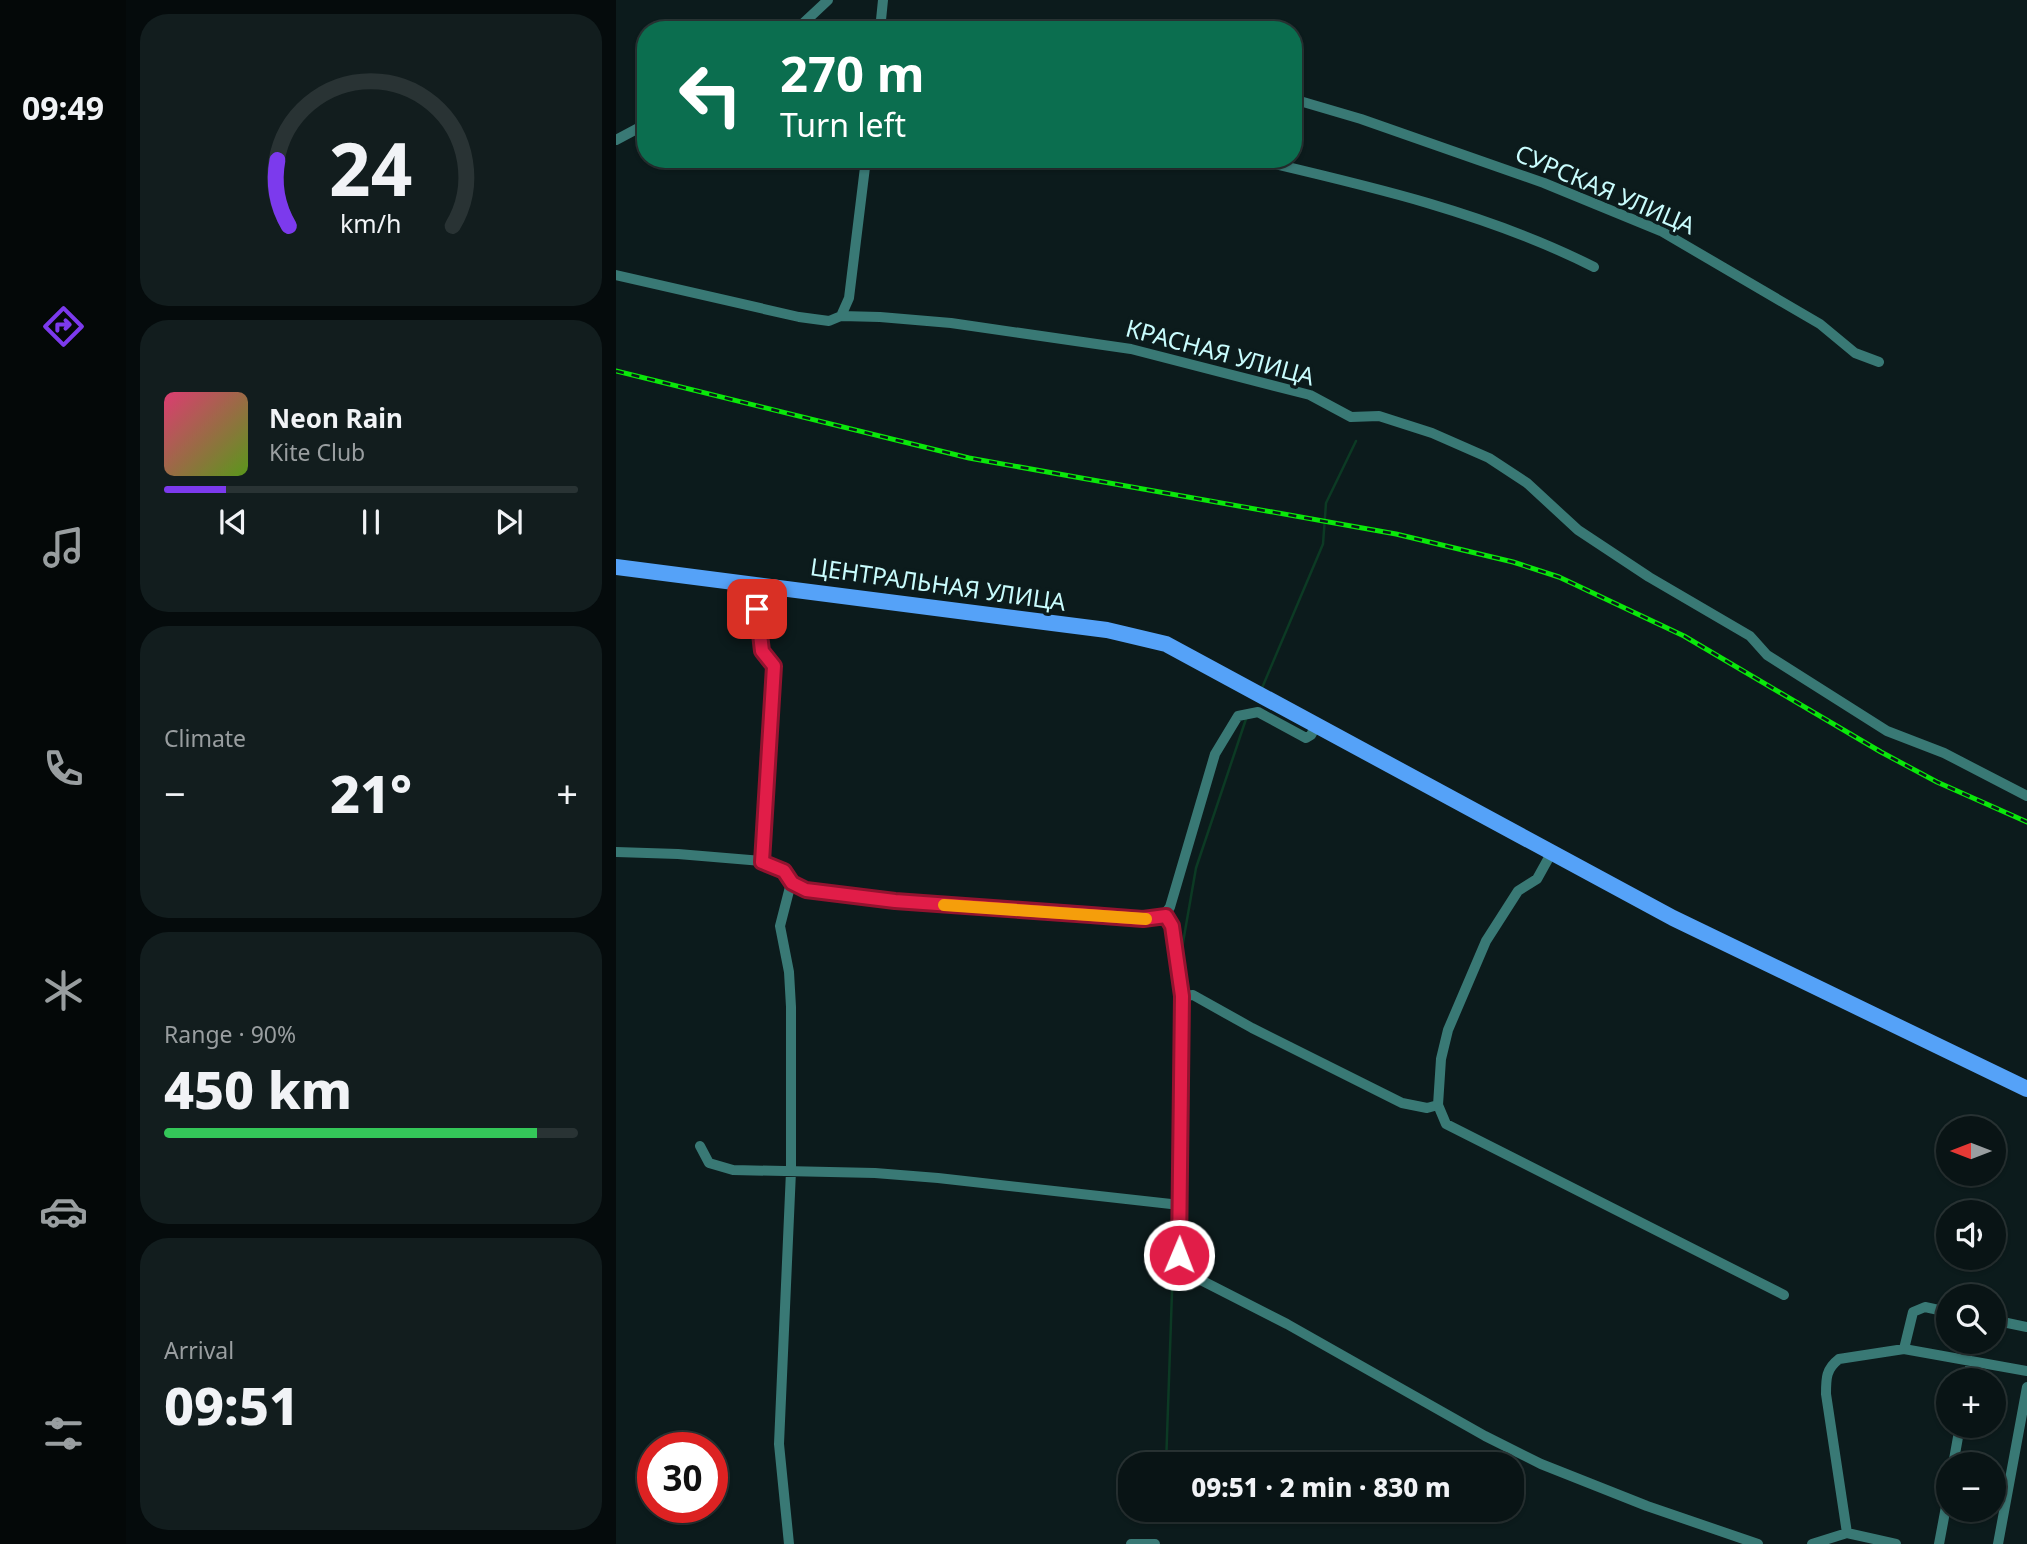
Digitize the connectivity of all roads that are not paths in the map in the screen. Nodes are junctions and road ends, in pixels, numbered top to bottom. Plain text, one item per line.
1 (828, 0) edge
2 (883, 0) edge
3 (806, 21) edge
4 (881, 21) edge
5 (1302, 102) edge
6 (637, 128) edge
7 (616, 139) edge
8 (865, 168) edge
9 (1291, 168) edge
10 (1594, 267) dead end
11 (616, 275) edge
12 (841, 316) junction
13 (1879, 362) dead end
14 (616, 567) edge
15 (748, 583) junction
16 (1317, 724) junction
17 (2027, 796) edge
18 (616, 852) edge
19 (1552, 852) junction
20 (762, 862) junction
21 (792, 883) junction
22 (1166, 916) junction
23 (1182, 996) junction
24 (2027, 1089) edge
25 (1438, 1105) junction
26 (700, 1146) dead end
27 (791, 1171) junction
28 (1180, 1205) junction
29 (1784, 1295) dead end
30 (1936, 1309) edge
31 (2006, 1323) edge
32 (2027, 1327) edge
33 (1904, 1349) junction
34 (1971, 1361) junction
35 (1970, 1368) edge
36 (2027, 1371) edge
37 (2027, 1387) edge
38 (1944, 1522) edge
39 (1847, 1533) junction
40 (789, 1544) edge
41 (1131, 1544) edge
42 (1155, 1544) edge
43 (1758, 1544) edge
44 (1812, 1544) edge
45 (1896, 1544) edge
46 (1940, 1544) edge
47 (1998, 1544) edge

1 - 3 street
2 - 4 street
5 - 13 street, СУРСКАЯ УЛИЦА
6 - 7 street
8 - 12 street
9 - 10 street
11 - 12 street, КРАСНАЯ УЛИЦА
12 - 17 street, КРАСНАЯ УЛИЦА
14 - 15 main road, ЦЕНТРАЛЬНАЯ УЛИЦА
15 - 16 main road, ЦЕНТРАЛЬНАЯ УЛИЦА
15 - 20 street
16 - 19 main road, ЦЕНТРАЛЬНАЯ УЛИЦА
16 - 22 street
18 - 20 street
19 - 24 main road, ЦЕНТРАЛЬНАЯ УЛИЦА
19 - 25 street
20 - 21 street
21 - 22 street
21 - 27 street
22 - 23 street
23 - 25 street
23 - 28 street
25 - 29 street
26 - 27 street
27 - 28 street
27 - 40 street
28 - 43 street
30 - 33 street
31 - 32 street
33 - 34 street
33 - 39 street
34 - 35 street
34 - 36 street
37 - 47 street
38 - 46 street
39 - 44 street
39 - 45 street
41 - 42 street

